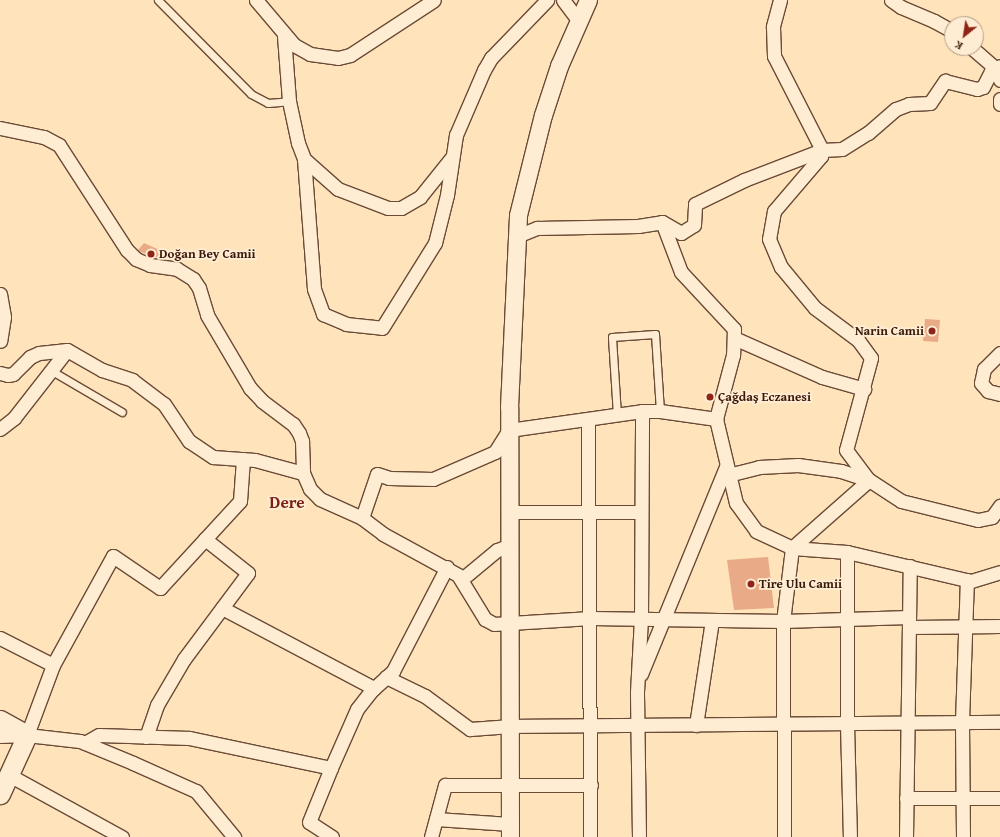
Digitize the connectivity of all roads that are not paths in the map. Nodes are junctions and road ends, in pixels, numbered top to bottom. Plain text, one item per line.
1 (158, 0) edge
2 (256, 0) edge
3 (434, 0) edge
4 (547, 0) edge
5 (563, 0) edge
6 (588, 0) edge
7 (780, 0) edge
8 (891, 0) edge
9 (579, 21) junction
10 (944, 27) edge
11 (284, 36) junction
12 (983, 56) edge
13 (997, 67) edge
14 (1000, 80) edge
15 (1000, 99) edge
16 (289, 101) junction
17 (1000, 104) edge
18 (0, 128) edge
19 (822, 150) junction
20 (452, 157) junction
21 (304, 159) junction
22 (662, 222) junction
23 (517, 236) junction
24 (0, 294) edge
25 (734, 338) junction
26 (0, 341) edge
27 (67, 350) junction
28 (1000, 353) edge
29 (52, 371) junction
30 (0, 373) edge
31 (864, 389) junction
32 (1000, 394) edge
33 (642, 411) junction
34 (660, 411) junction
35 (122, 412) dead end
36 (616, 415) junction
37 (588, 419) junction
38 (716, 419) junction
39 (0, 430) edge
40 (509, 430) junction
41 (243, 459) junction
42 (727, 471) junction
43 (303, 474) junction
44 (869, 480) junction
45 (1000, 506) edge
46 (509, 512) junction
47 (641, 512) junction
48 (590, 513) junction
49 (362, 518) junction
50 (205, 538) junction
51 (508, 546) junction
52 (792, 548) junction
53 (847, 552) junction
54 (910, 566) junction
55 (447, 567) junction
56 (1000, 573) edge
57 (462, 579) junction
58 (967, 580) junction
59 (222, 608) junction
60 (591, 618) junction
61 (846, 619) junction
62 (640, 621) junction
63 (663, 621) junction
64 (712, 621) junction
65 (783, 621) junction
66 (909, 622) junction
67 (510, 623) junction
68 (964, 626) junction
69 (1000, 626) edge
70 (0, 638) edge
71 (53, 665) junction
72 (386, 677) junction
73 (637, 684) junction
74 (374, 688) junction
75 (0, 720) edge
76 (962, 721) junction
77 (907, 722) junction
78 (1000, 722) edge
79 (783, 724) junction
80 (847, 724) junction
81 (696, 725) junction
82 (511, 726) junction
83 (591, 726) junction
84 (637, 726) junction
85 (27, 735) junction
86 (0, 736) edge
87 (146, 737) junction
88 (85, 743) junction
89 (331, 768) junction
90 (9, 775) junction
91 (510, 785) junction
92 (591, 785) junction
93 (0, 794) edge
94 (906, 798) junction
95 (1000, 798) edge
96 (964, 800) junction
97 (436, 819) junction
98 (510, 830) edge
99 (115, 835) edge
100 (234, 837) edge
101 (332, 837) edge
102 (431, 837) edge
103 (590, 837) edge
104 (639, 837) edge
105 (784, 837) edge
106 (850, 837) edge
107 (906, 837) edge
108 (963, 837) edge

1 - 16 lane
2 - 11 street
3 - 11 street
4 - 20 street
5 - 9 street
6 - 9 street
7 - 19 street
8 - 10 street
9 - 23 street
11 - 16 street
12 - 13 street
13 - 14 street
13 - 19 street
15 - 17 street
16 - 21 street
18 - 43 street
19 - 22 street
19 - 31 street
20 - 21 street
20 - 21 street
22 - 23 street
22 - 25 street
23 - 40 street
24 - 26 street
25 - 31 street
25 - 38 street
27 - 29 street
27 - 30 street
27 - 41 street
28 - 32 street
29 - 35 lane
29 - 39 street
31 - 44 street
33 - 34 street
33 - 36 street
33 - 47 street
34 - 36 lane
34 - 38 street
36 - 37 street
37 - 40 street
37 - 48 street
38 - 42 street
40 - 46 street
40 - 49 street
41 - 43 street
41 - 50 street
42 - 44 street
42 - 52 street
42 - 63 street
43 - 49 street
44 - 45 street
44 - 52 street
46 - 48 street
46 - 51 street
47 - 48 street
47 - 62 street
48 - 60 street
49 - 55 street
50 - 59 street
50 - 71 street
51 - 57 street
51 - 67 street
52 - 53 street
52 - 65 street
53 - 54 street
53 - 61 street
54 - 58 street
54 - 66 street
55 - 57 street
55 - 72 street
56 - 58 street
57 - 67 street
58 - 68 street
59 - 74 street
59 - 87 street
60 - 62 street
60 - 67 street
60 - 83 street
61 - 65 street
61 - 66 street
61 - 80 street
62 - 63 street
62 - 73 street
63 - 64 street
63 - 73 street
64 - 65 street
64 - 81 street
65 - 79 street
66 - 68 street
66 - 77 street
67 - 82 street
68 - 69 street
68 - 76 street
70 - 71 street
71 - 85 street
72 - 74 street
72 - 82 street
73 - 84 street
74 - 89 street
75 - 85 main road
76 - 77 street
76 - 78 street
76 - 96 street
77 - 80 street
77 - 94 street
79 - 80 street
79 - 81 street
79 - 105 street
80 - 106 street
81 - 84 street
82 - 83 street
82 - 91 street
83 - 84 street
83 - 92 street
84 - 104 street
85 - 86 street
85 - 88 street
85 - 90 main road
87 - 88 street
87 - 89 street
88 - 100 street
89 - 101 street
90 - 93 main road
90 - 99 street
91 - 92 street
91 - 97 street
91 - 98 street
92 - 103 street
94 - 96 street
94 - 107 street
95 - 96 street
96 - 108 street
97 - 98 street
97 - 102 street

